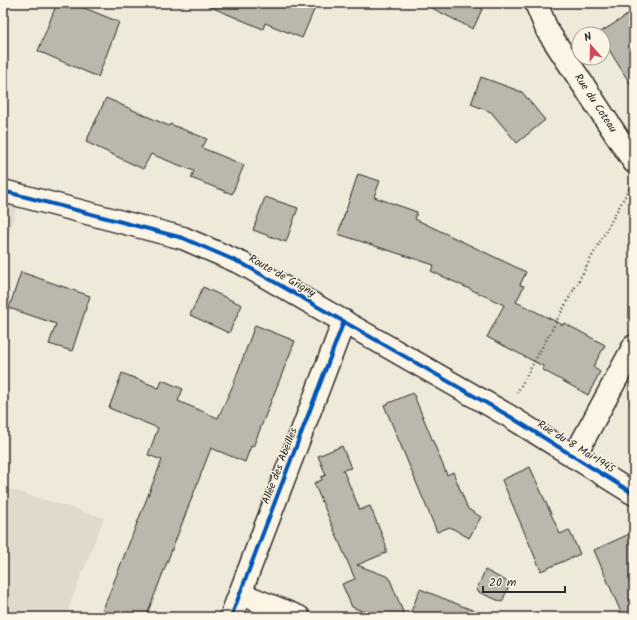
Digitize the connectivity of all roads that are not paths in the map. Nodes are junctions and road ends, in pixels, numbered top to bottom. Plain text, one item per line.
1 (536, 3) edge
2 (634, 162) edge
3 (3, 191) edge
4 (344, 321) junction
5 (634, 346) edge
6 (509, 416) joint
7 (574, 456) junction
8 (634, 494) edge
9 (241, 594) junction
10 (231, 617) edge
11 (299, 617) edge

1 - 2 street, Rue du Coteau
3 - 4 street, Route de Grigny
4 - 6 street, Route de Grigny
4 - 9 street, Allée des Abeilles
5 - 7 street
6 - 7 street, Rue du 8 Mai 1945
7 - 8 street, Rue du 8 Mai 1945
9 - 10 street, Allée des Abeilles
9 - 11 street

